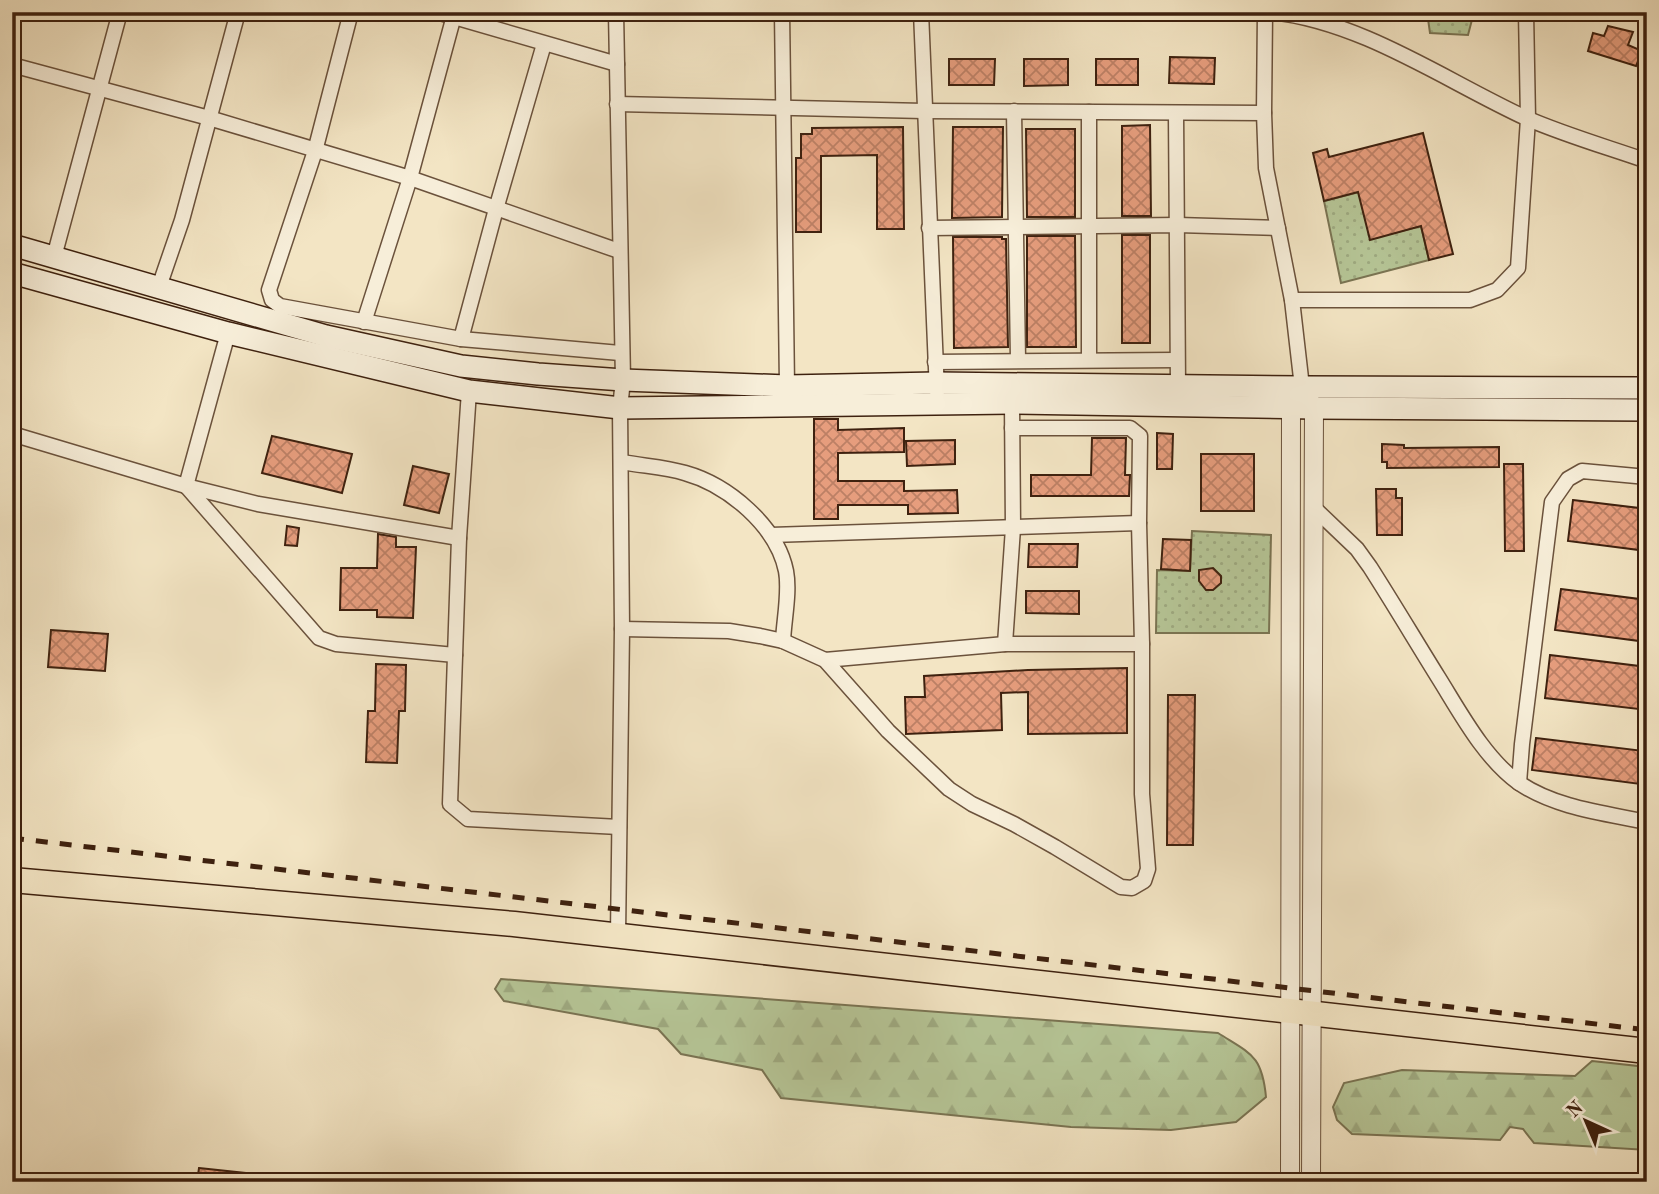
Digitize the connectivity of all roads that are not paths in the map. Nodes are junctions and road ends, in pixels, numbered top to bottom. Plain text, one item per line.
1 (120, 12) edge
2 (238, 12) edge
3 (351, 12) edge
4 (437, 12) edge
5 (616, 12) edge
6 (782, 12) edge
7 (921, 12) edge
8 (1265, 12) edge
9 (1272, 12) edge
10 (1526, 12) edge
11 (454, 15) edge
12 (544, 44) junction
13 (617, 64) junction
14 (12, 65) edge
15 (100, 87) junction
16 (617, 104) junction
17 (784, 108) junction
18 (923, 111) junction
19 (1014, 111) junction
20 (1088, 112) junction
21 (1176, 113) junction
22 (1264, 113) junction
23 (209, 118) junction
24 (1528, 119) junction
25 (315, 151) junction
26 (1647, 161) edge
27 (410, 178) junction
28 (496, 209) junction
29 (1178, 225) junction
30 (1017, 227) junction
31 (1090, 227) junction
32 (929, 228) junction
33 (1278, 228) junction
34 (12, 245) edge
35 (619, 251) junction
36 (54, 257) junction
37 (12, 273) edge
38 (159, 287) junction
39 (1292, 300) junction
40 (364, 322) junction
41 (228, 333) junction
42 (461, 339) junction
43 (621, 353) junction
44 (1018, 359) junction
45 (1089, 360) junction
46 (1176, 360) junction
47 (623, 380) junction
48 (936, 383) junction
49 (1178, 385) junction
50 (787, 386) junction
51 (1302, 387) junction
52 (1647, 388) edge
53 (468, 391) junction
54 (1012, 403) junction
55 (620, 408) junction
56 (1292, 408) junction
57 (1314, 408) junction
58 (1647, 410) edge
59 (1012, 428) junction
60 (12, 434) edge
61 (622, 462) junction
62 (1647, 477) edge
63 (186, 486) junction
64 (1313, 506) junction
65 (1139, 523) junction
66 (1013, 527) junction
67 (771, 535) junction
68 (460, 538) junction
69 (622, 629) junction
70 (783, 641) junction
71 (1006, 644) junction
72 (1142, 644) junction
73 (455, 655) junction
74 (825, 660) junction
75 (1519, 783) junction
76 (1647, 822) edge
77 (619, 827) junction
78 (12, 880) edge
79 (618, 935) junction
80 (1301, 1012) junction
81 (1647, 1051) edge
82 (1290, 1182) edge
83 (1311, 1182) edge

1 - 15 street
2 - 23 street
3 - 25 street
4 - 11 street
5 - 13 street
6 - 17 street
7 - 18 street
8 - 22 street
9 - 24 street
10 - 24 street
11 - 12 street
11 - 27 street
12 - 13 street
12 - 28 street
13 - 16 street
14 - 15 street
15 - 23 street
15 - 36 street
16 - 17 street
16 - 35 street
17 - 18 street
17 - 50 street
18 - 19 street
18 - 32 street
19 - 20 street
19 - 30 street
20 - 21 street
20 - 31 street
21 - 22 street
21 - 29 street
22 - 33 street
23 - 25 street
23 - 38 street
24 - 26 street
24 - 39 street
25 - 27 street
25 - 40 street
27 - 28 street
27 - 40 street
28 - 35 street
28 - 42 street
29 - 31 street
29 - 33 street
29 - 46 street
30 - 31 street
30 - 32 street
30 - 44 street
31 - 45 street
32 - 48 street
33 - 39 street
34 - 36 main road
35 - 43 street
36 - 38 main road
37 - 41 main road
38 - 47 main road
39 - 51 street
40 - 42 street
41 - 53 main road
41 - 63 street
42 - 43 street
43 - 47 street
44 - 45 street
44 - 48 street
45 - 46 street
46 - 49 street
47 - 50 main road
47 - 55 street
48 - 49 main road
48 - 50 main road
48 - 54 main road
48 - 55 main road
49 - 51 main road
51 - 52 main road
51 - 56 street
51 - 57 street
53 - 55 main road
53 - 68 street
54 - 56 main road
54 - 59 street
55 - 61 street
56 - 57 main road
56 - 80 street
57 - 58 main road
57 - 64 street
59 - 65 street
59 - 66 street
60 - 63 street
61 - 67 street
61 - 69 street
62 - 75 street
63 - 68 street
63 - 73 street
64 - 75 street
64 - 80 street
65 - 66 street
65 - 72 street
66 - 67 street
66 - 71 street
67 - 70 street
68 - 73 street
69 - 70 street
69 - 77 street
70 - 74 street
71 - 72 street
71 - 74 street
72 - 74 street
73 - 77 street
75 - 76 street
77 - 79 street
78 - 79 highway
79 - 80 highway
80 - 81 highway
80 - 82 street
80 - 83 street

